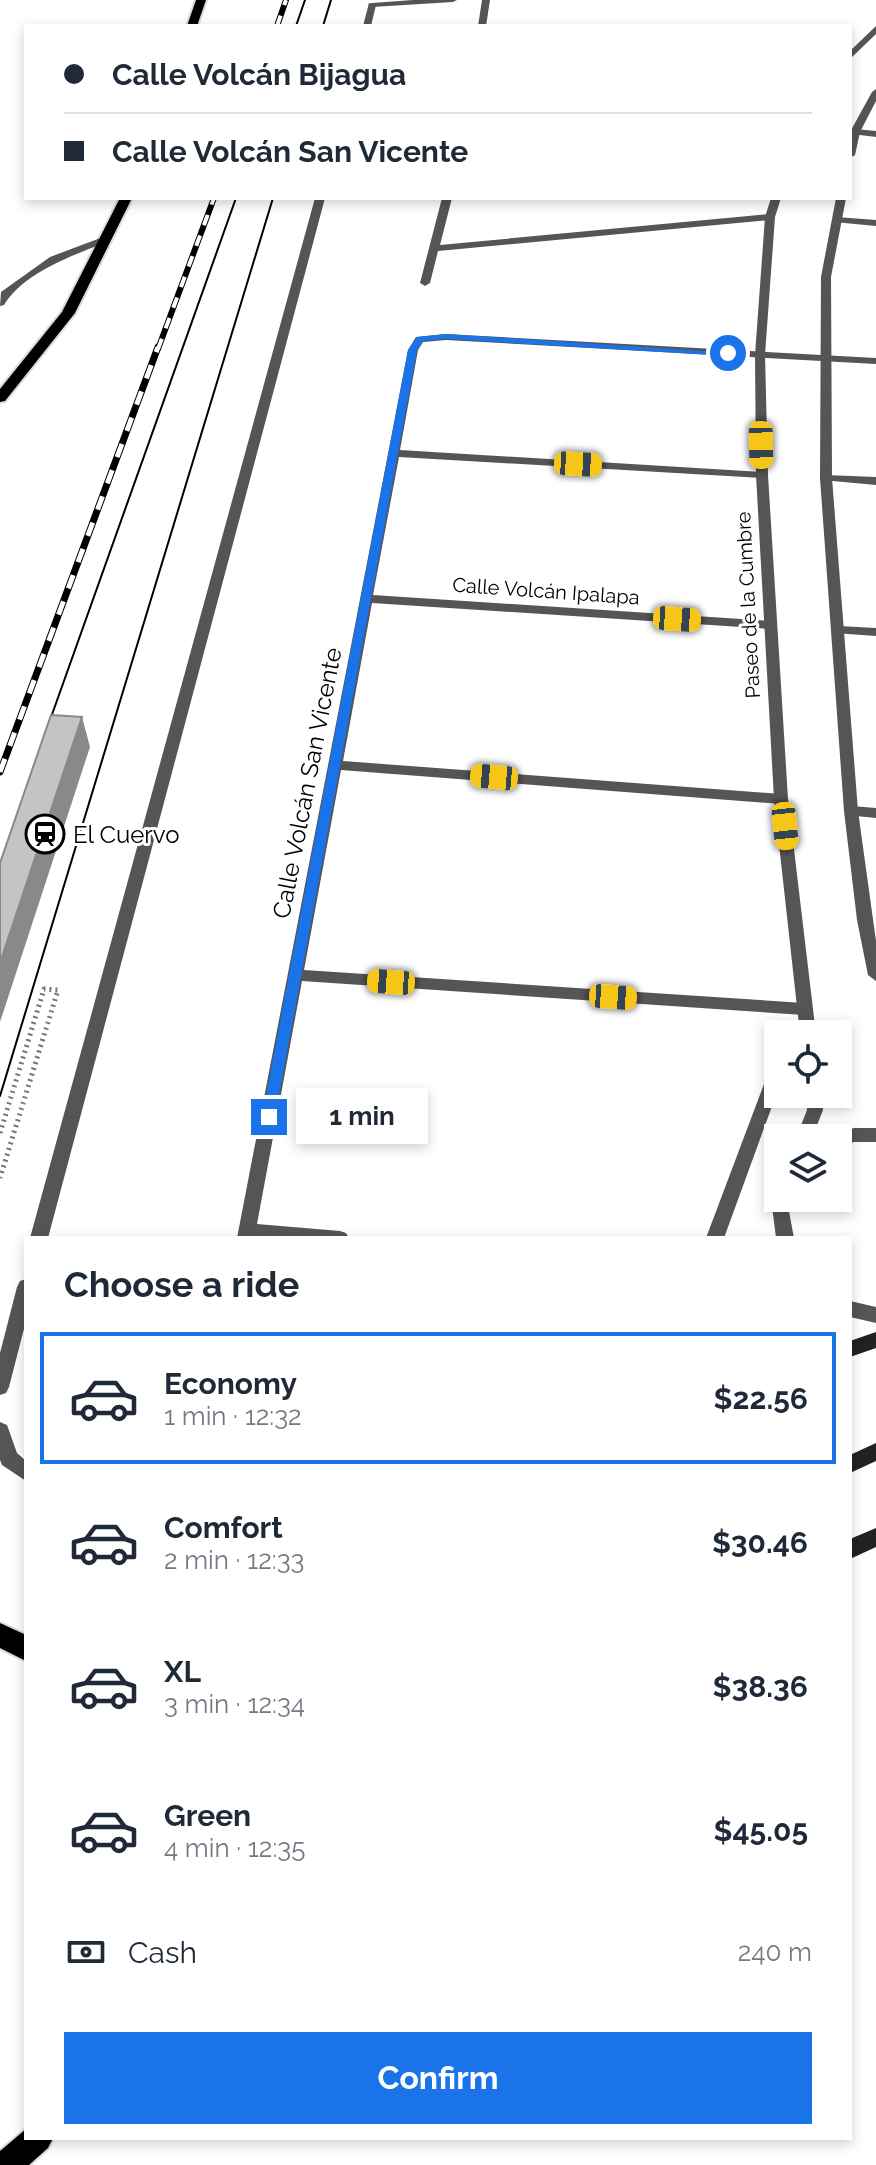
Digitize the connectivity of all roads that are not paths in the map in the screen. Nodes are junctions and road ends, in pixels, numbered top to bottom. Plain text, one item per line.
1 (201, 0) edge
2 (453, 0) edge
3 (486, 0) edge
4 (193, 24) edge
5 (367, 24) edge
6 (482, 24) edge
7 (876, 29) edge
8 (852, 50) edge
9 (876, 92) edge
10 (855, 132) junction
11 (876, 134) edge
12 (852, 146) edge
13 (125, 200) edge
14 (319, 200) edge
15 (447, 200) edge
16 (775, 200) edge
17 (841, 200) edge
18 (770, 217) junction
19 (837, 220) junction
20 (876, 223) edge
21 (103, 240) junction
22 (437, 248) junction
23 (425, 283) dead end
24 (0, 303) edge
25 (760, 355) junction
26 (827, 359) junction
27 (876, 361) edge
28 (0, 398) edge
29 (393, 453) junction
30 (762, 475) junction
31 (826, 478) junction
32 (876, 481) edge
33 (366, 599) junction
34 (771, 625) junction
35 (839, 630) junction
36 (876, 632) edge
37 (335, 765) junction
38 (781, 799) junction
39 (851, 811) junction
40 (876, 813) edge
41 (873, 955) edge
42 (295, 975) junction
43 (876, 975) edge
44 (804, 1009) junction
45 (799, 1020) edge
46 (806, 1020) edge
47 (764, 1106) edge
48 (876, 1135) edge
49 (852, 1136) edge
50 (781, 1212) edge
51 (247, 1234) edge
52 (40, 1236) edge
53 (294, 1236) edge
54 (716, 1236) edge
55 (785, 1236) edge
56 (24, 1295) edge
57 (852, 1309) edge
58 (876, 1315) edge
59 (876, 1340) edge
60 (852, 1348) edge
61 (0, 1387) edge
62 (0, 1431) edge
63 (876, 1452) edge
64 (852, 1463) edge
65 (24, 1470) edge
66 (876, 1537) edge
67 (852, 1548) edge
68 (0, 1635) edge
69 (24, 1647) edge
70 (36, 2140) edge
71 (7, 2165) edge

1 - 4 main road
2 - 5 street
3 - 6 street
7 - 8 street
9 - 10 street
10 - 11 street
10 - 12 street
13 - 21 main road
14 - 52 street
15 - 22 street
16 - 18 street, Paseo de la Cumbre
17 - 19 street
18 - 22 street
18 - 25 street, Paseo de la Cumbre
19 - 20 street
19 - 26 street
21 - 24 street
21 - 28 main road
22 - 23 street
25 - 26 street
25 - 29 street, Calle Volcán San Vicente
25 - 30 street, Paseo de la Cumbre
26 - 27 street
26 - 31 street
29 - 30 street
29 - 33 street, Calle Volcán San Vicente
30 - 34 street, Paseo de la Cumbre
31 - 32 street
31 - 35 street
33 - 34 street, Calle Volcán Ipalapa
33 - 37 street, Calle Volcán San Vicente
34 - 38 street, Paseo de la Cumbre
35 - 36 street
35 - 39 street
37 - 38 street
37 - 42 street, Calle Volcán San Vicente
38 - 44 street, Paseo de la Cumbre
39 - 40 street
39 - 41 street
41 - 43 street
42 - 44 street
42 - 51 street, Calle Volcán San Vicente
44 - 45 street, Paseo de la Cumbre
44 - 46 street, Paseo de la Cumbre
47 - 54 street
48 - 49 street
50 - 55 street
51 - 53 street
56 - 61 street
57 - 58 street
59 - 60 main road
62 - 65 street
63 - 64 main road
66 - 67 main road
68 - 69 main road
70 - 71 main road

